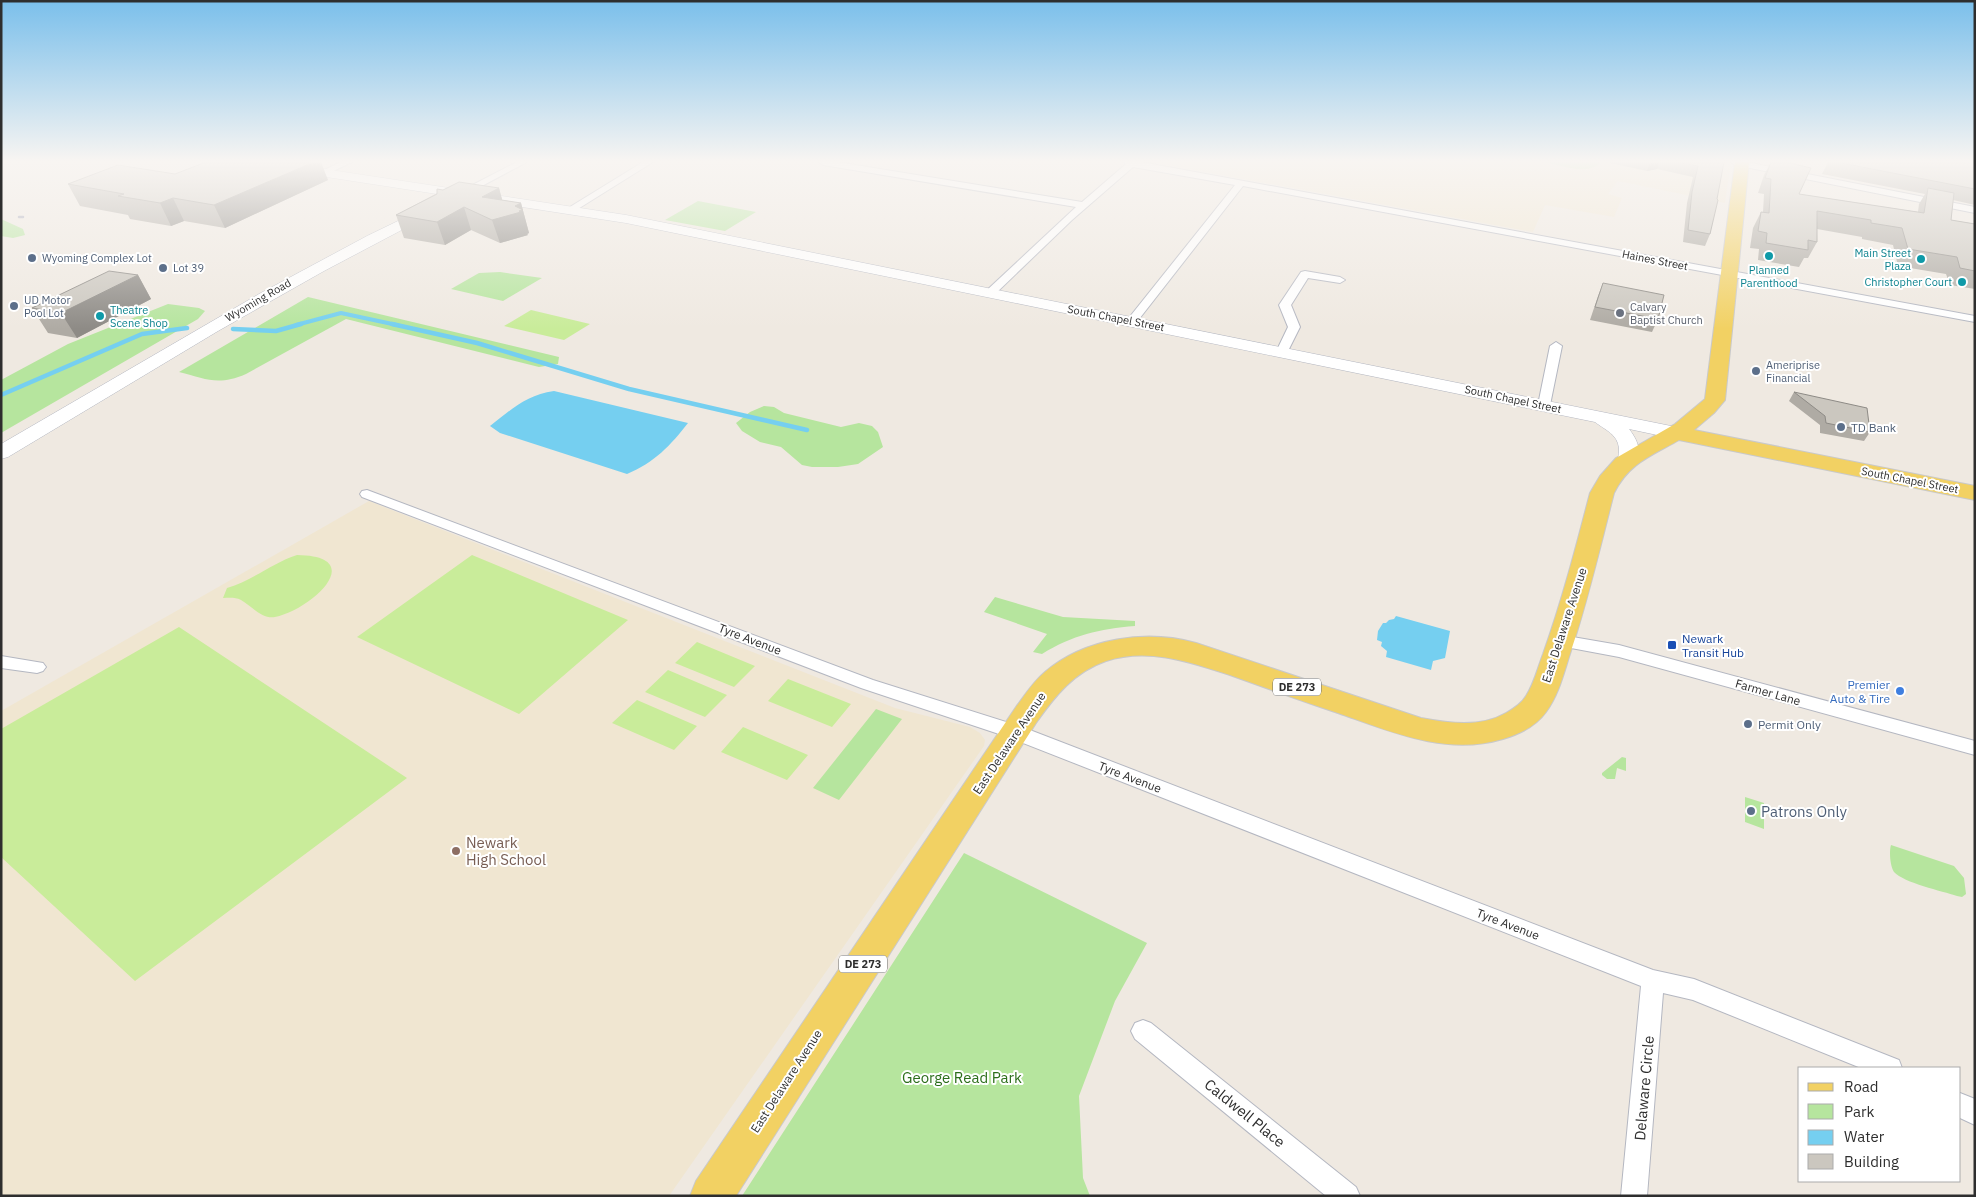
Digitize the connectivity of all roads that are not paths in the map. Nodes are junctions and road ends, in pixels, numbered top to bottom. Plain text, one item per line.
1 (415, 218) edge
2 (619, 218) edge
3 (1069, 218) edge
4 (1213, 218) edge
5 (1432, 218) edge
6 (1735, 218) edge
7 (1730, 274) junction
8 (1340, 280) dead end
9 (990, 293) junction
10 (1975, 319) edge
11 (1132, 321) junction
12 (1556, 346) dead end
13 (1282, 352) junction
14 (1544, 405) junction
15 (1596, 416) junction
16 (1676, 432) junction
17 (1, 453) edge
18 (1628, 460) junction
19 (1975, 492) edge
20 (367, 494) dead end
21 (1561, 641) junction
22 (1, 662) edge
23 (37, 667) dead end
24 (1015, 732) junction
25 (1975, 748) edge
26 (1653, 980) junction
27 (1143, 1031) dead end
28 (1887, 1067) edge
29 (1961, 1106) edge
30 (1975, 1113) edge
31 (711, 1196) edge
32 (1347, 1196) edge
33 (1634, 1196) edge

1 - 17 street, Wyoming Road
2 - 9 street, South Chapel Street
3 - 9 street
4 - 11 street
5 - 7 street, Haines Street
6 - 7 main road, East Delaware Avenue / DE 273
7 - 10 street, Haines Street
7 - 16 main road, East Delaware Avenue / DE 273
8 - 13 street
9 - 11 street, South Chapel Street
11 - 13 street, South Chapel Street
12 - 14 street
13 - 14 street, South Chapel Street
14 - 15 street, South Chapel Street
15 - 16 street, South Chapel Street
15 - 18 street
16 - 18 main road, East Delaware Avenue / DE 273
16 - 19 main road, South Chapel Street
18 - 21 main road, East Delaware Avenue / DE 273
20 - 24 street, Tyre Avenue
21 - 24 main road, East Delaware Avenue / DE 273
21 - 25 street, Farmer Lane
22 - 23 street
24 - 26 street, Tyre Avenue
24 - 31 main road, East Delaware Avenue / DE 273
26 - 28 street, Tyre Avenue
26 - 33 street, Delaware Circle
27 - 32 street, Caldwell Place
29 - 30 street

